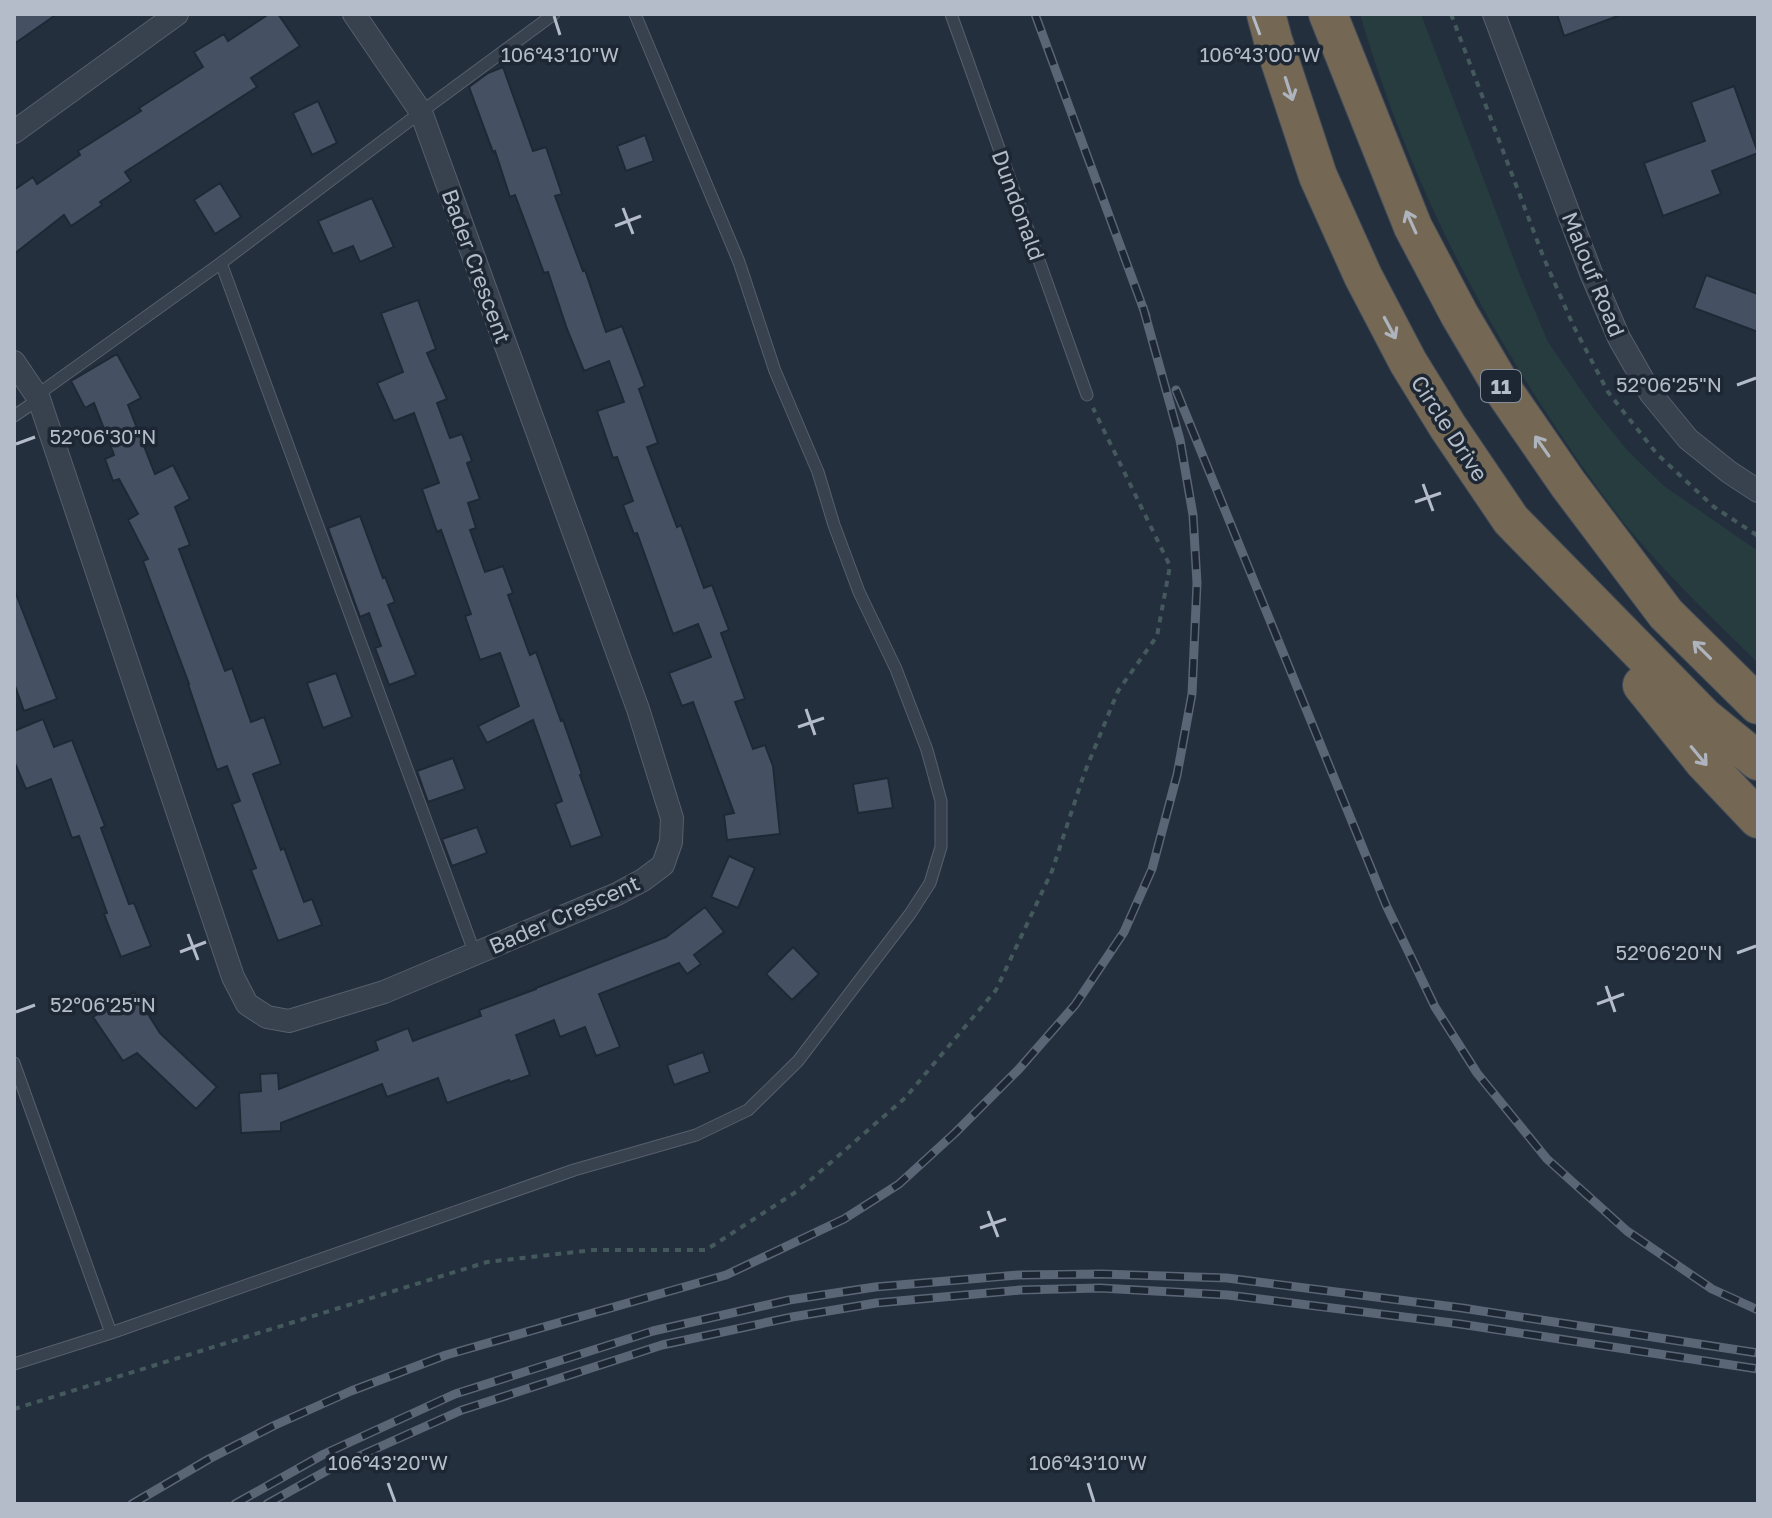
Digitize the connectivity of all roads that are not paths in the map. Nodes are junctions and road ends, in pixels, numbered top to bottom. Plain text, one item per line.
1 (177, 14) edge
2 (354, 14) edge
3 (554, 14) edge
4 (635, 14) edge
5 (951, 14) edge
6 (1266, 14) edge
7 (1328, 14) edge
8 (1494, 14) edge
9 (421, 112) junction
10 (14, 132) edge
11 (221, 263) junction
12 (14, 362) edge
13 (1087, 395) road end
14 (38, 397) junction
15 (14, 416) edge
16 (1758, 491) edge
17 (1511, 520) junction
18 (1758, 705) edge
19 (1758, 761) edge
20 (1758, 819) edge
21 (475, 954) junction
22 (14, 1063) edge
23 (111, 1333) junction
24 (14, 1364) edge

1 - 10 street
2 - 9 street, Bader Crescent
3 - 9 lane
4 - 23 lane
5 - 13 lane, Dundonald
6 -> 17 highway, Circle Drive
18 -> 7 highway, 11
8 - 16 street, Malouf Road
9 - 11 lane
9 - 21 street, Bader Crescent
11 - 14 lane
11 - 21 lane
12 - 14 street, Bader Crescent
14 - 15 lane
14 - 21 street, Bader Crescent
17 - 19 highway, Circle Drive
17 -> 20 highway
22 - 23 lane
23 - 24 lane

